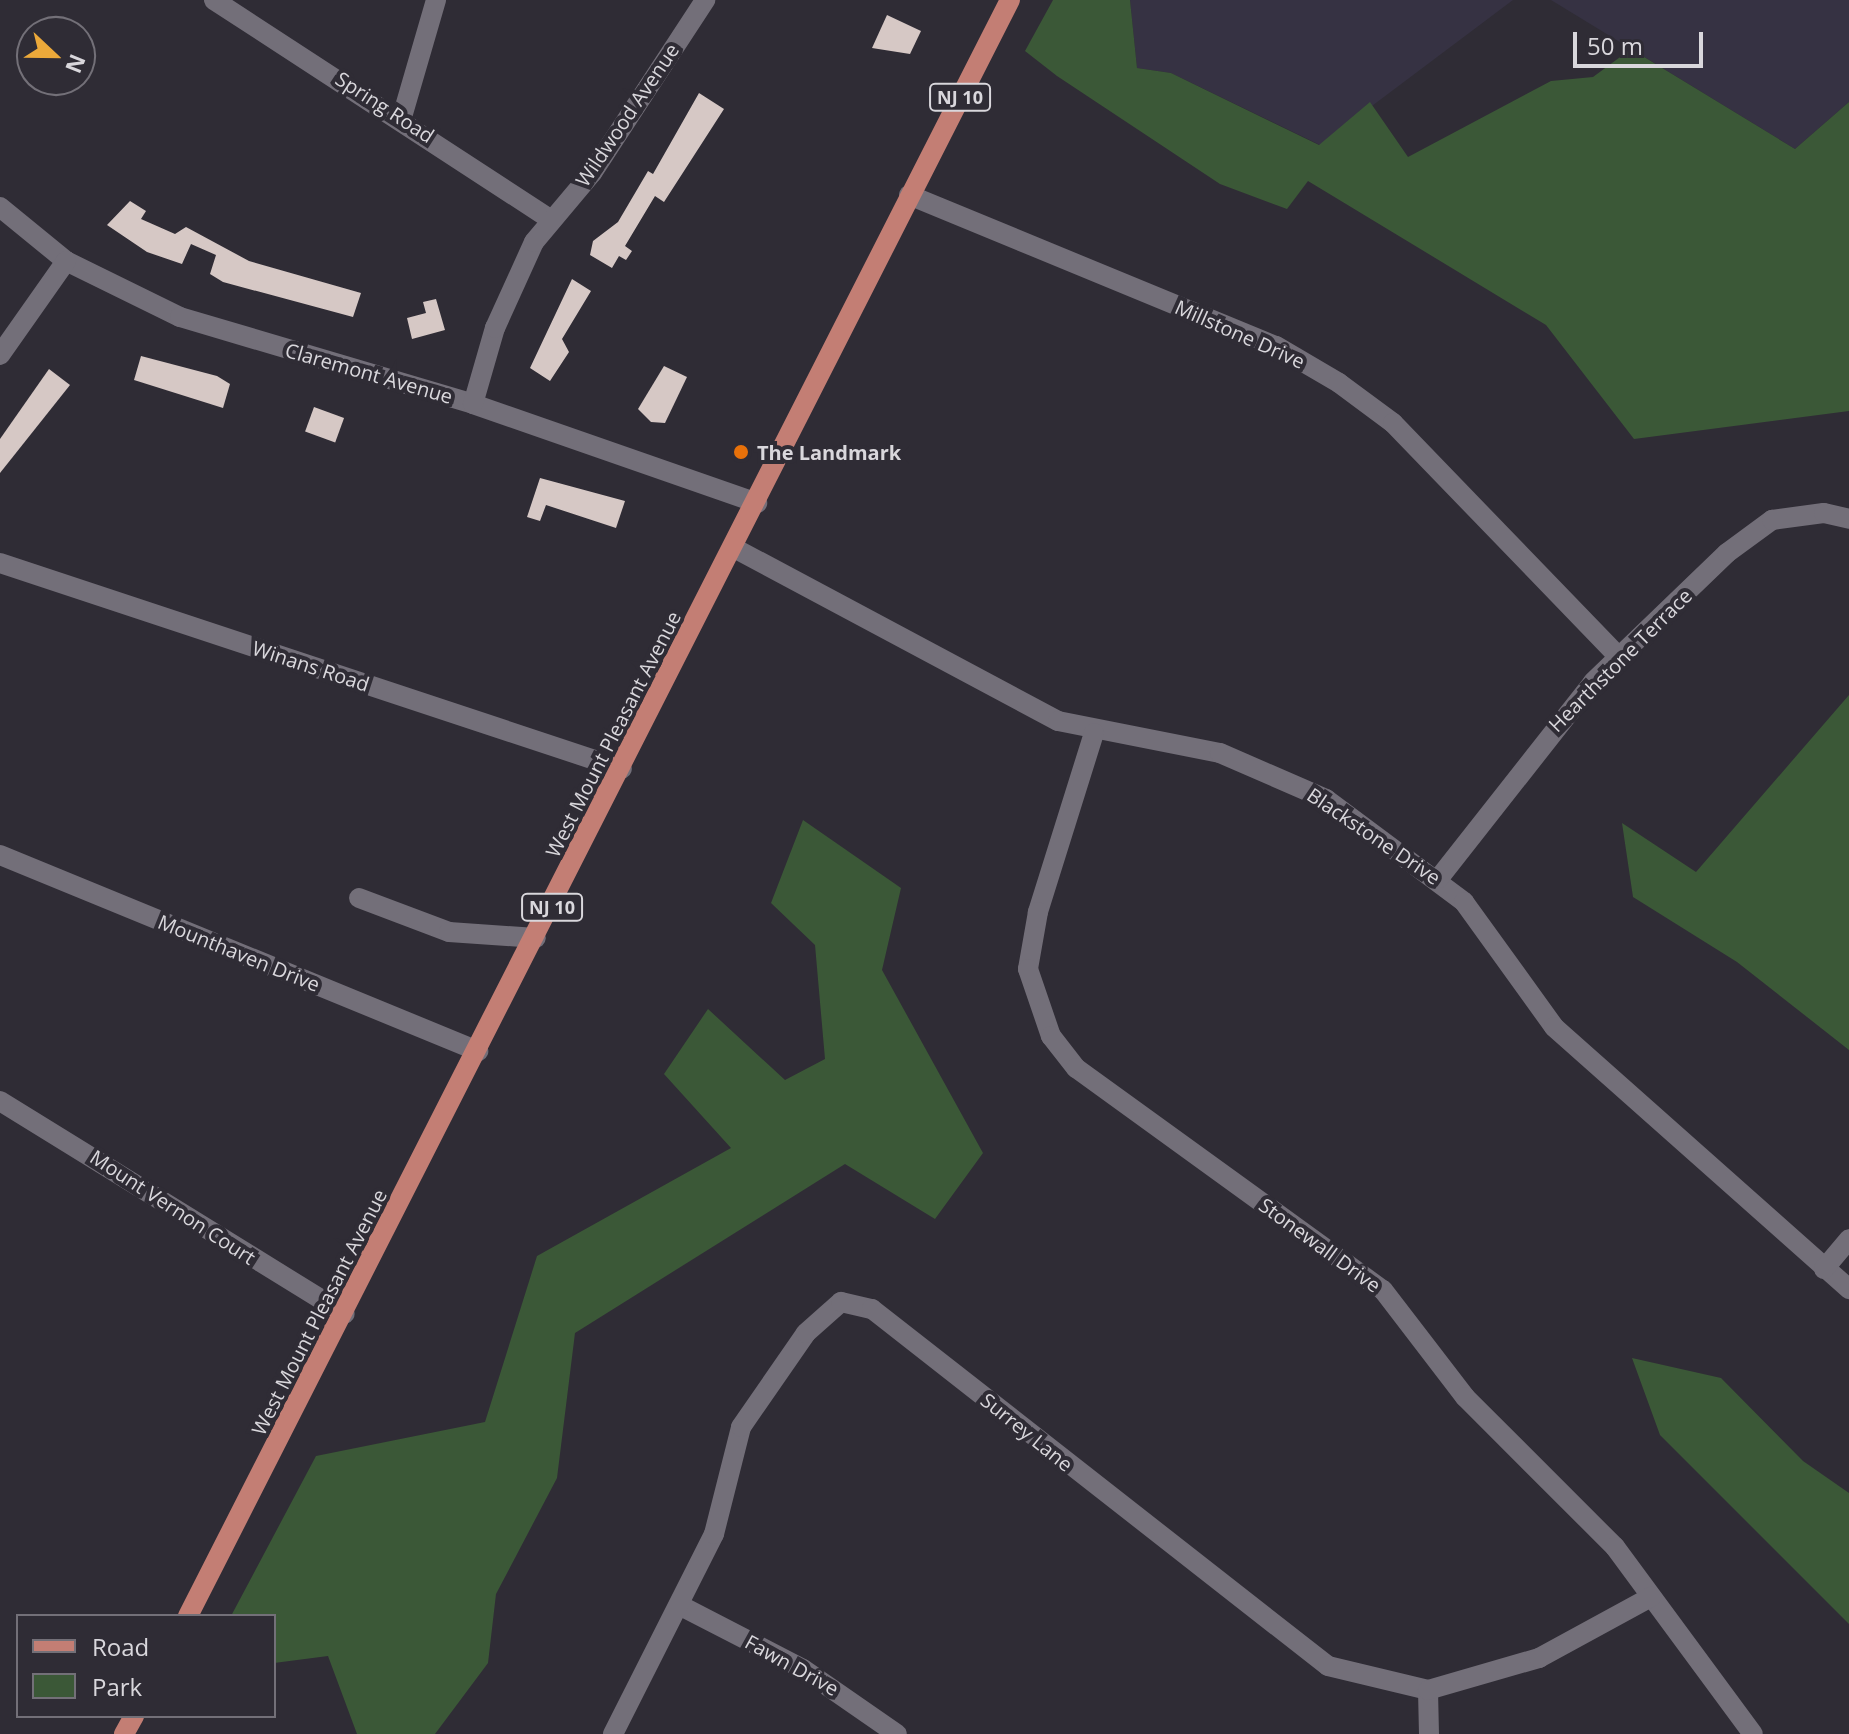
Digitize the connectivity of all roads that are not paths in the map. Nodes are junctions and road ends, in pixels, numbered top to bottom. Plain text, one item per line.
1 (214, 0) edge
2 (436, 0) edge
3 (705, 0) edge
4 (1010, 0) edge
5 (402, 117) junction
6 (909, 195) junction
7 (0, 207) edge
8 (552, 220) junction
9 (66, 261) junction
10 (0, 355) edge
11 (473, 404) junction
12 (757, 503) junction
13 (1849, 519) edge
14 (734, 548) junction
15 (0, 563) edge
16 (1619, 657) junction
17 (1094, 733) junction
18 (622, 769) junction
19 (0, 855) edge
20 (1439, 878) junction
21 (359, 898) dead end
22 (536, 938) junction
23 (478, 1051) junction
24 (0, 1101) edge
25 (1849, 1239) edge
26 (1824, 1269) junction
27 (1849, 1289) edge
28 (345, 1314) junction
29 (1651, 1597) junction
30 (681, 1606) junction
31 (189, 1614) edge
32 (1428, 1690) junction
33 (613, 1734) edge
34 (897, 1734) edge
35 (1429, 1734) edge
36 (1753, 1734) edge

1 - 5 street, Spring Road
2 - 5 street
3 - 8 street, Wildwood Avenue
4 - 6 main road, West Mount Pleasant Avenue / NJ 10
5 - 8 street, Spring Road
6 - 12 main road, West Mount Pleasant Avenue / NJ 10
6 - 16 street, Millstone Drive
7 - 9 street, Claremont Avenue
8 - 11 street, Wildwood Avenue
9 - 10 street
9 - 11 street, Claremont Avenue
11 - 12 street, Claremont Avenue
12 - 14 main road, West Mount Pleasant Avenue / NJ 10
13 - 16 street, Hearthstone Terrace
14 - 17 street, Blackstone Drive
14 - 18 main road, West Mount Pleasant Avenue / NJ 10
15 - 18 street, Winans Road
16 - 20 street, Hearthstone Terrace
17 - 20 street, Blackstone Drive
17 - 29 street, Stonewall Drive
18 - 22 main road, West Mount Pleasant Avenue / NJ 10
19 - 23 street, Mounthaven Drive
20 - 26 street, Blackstone Drive
21 - 22 street
22 - 23 main road, West Mount Pleasant Avenue / NJ 10
23 - 28 main road, West Mount Pleasant Avenue / NJ 10
24 - 28 street, Mount Vernon Court
25 - 26 street
26 - 27 street, Blackstone Drive
28 - 31 main road, West Mount Pleasant Avenue / NJ 10
29 - 32 street, Surrey Lane
29 - 36 street, Stonewall Drive
30 - 32 street, Surrey Lane
30 - 33 street, Surrey Lane
30 - 34 street, Fawn Drive
32 - 35 street

